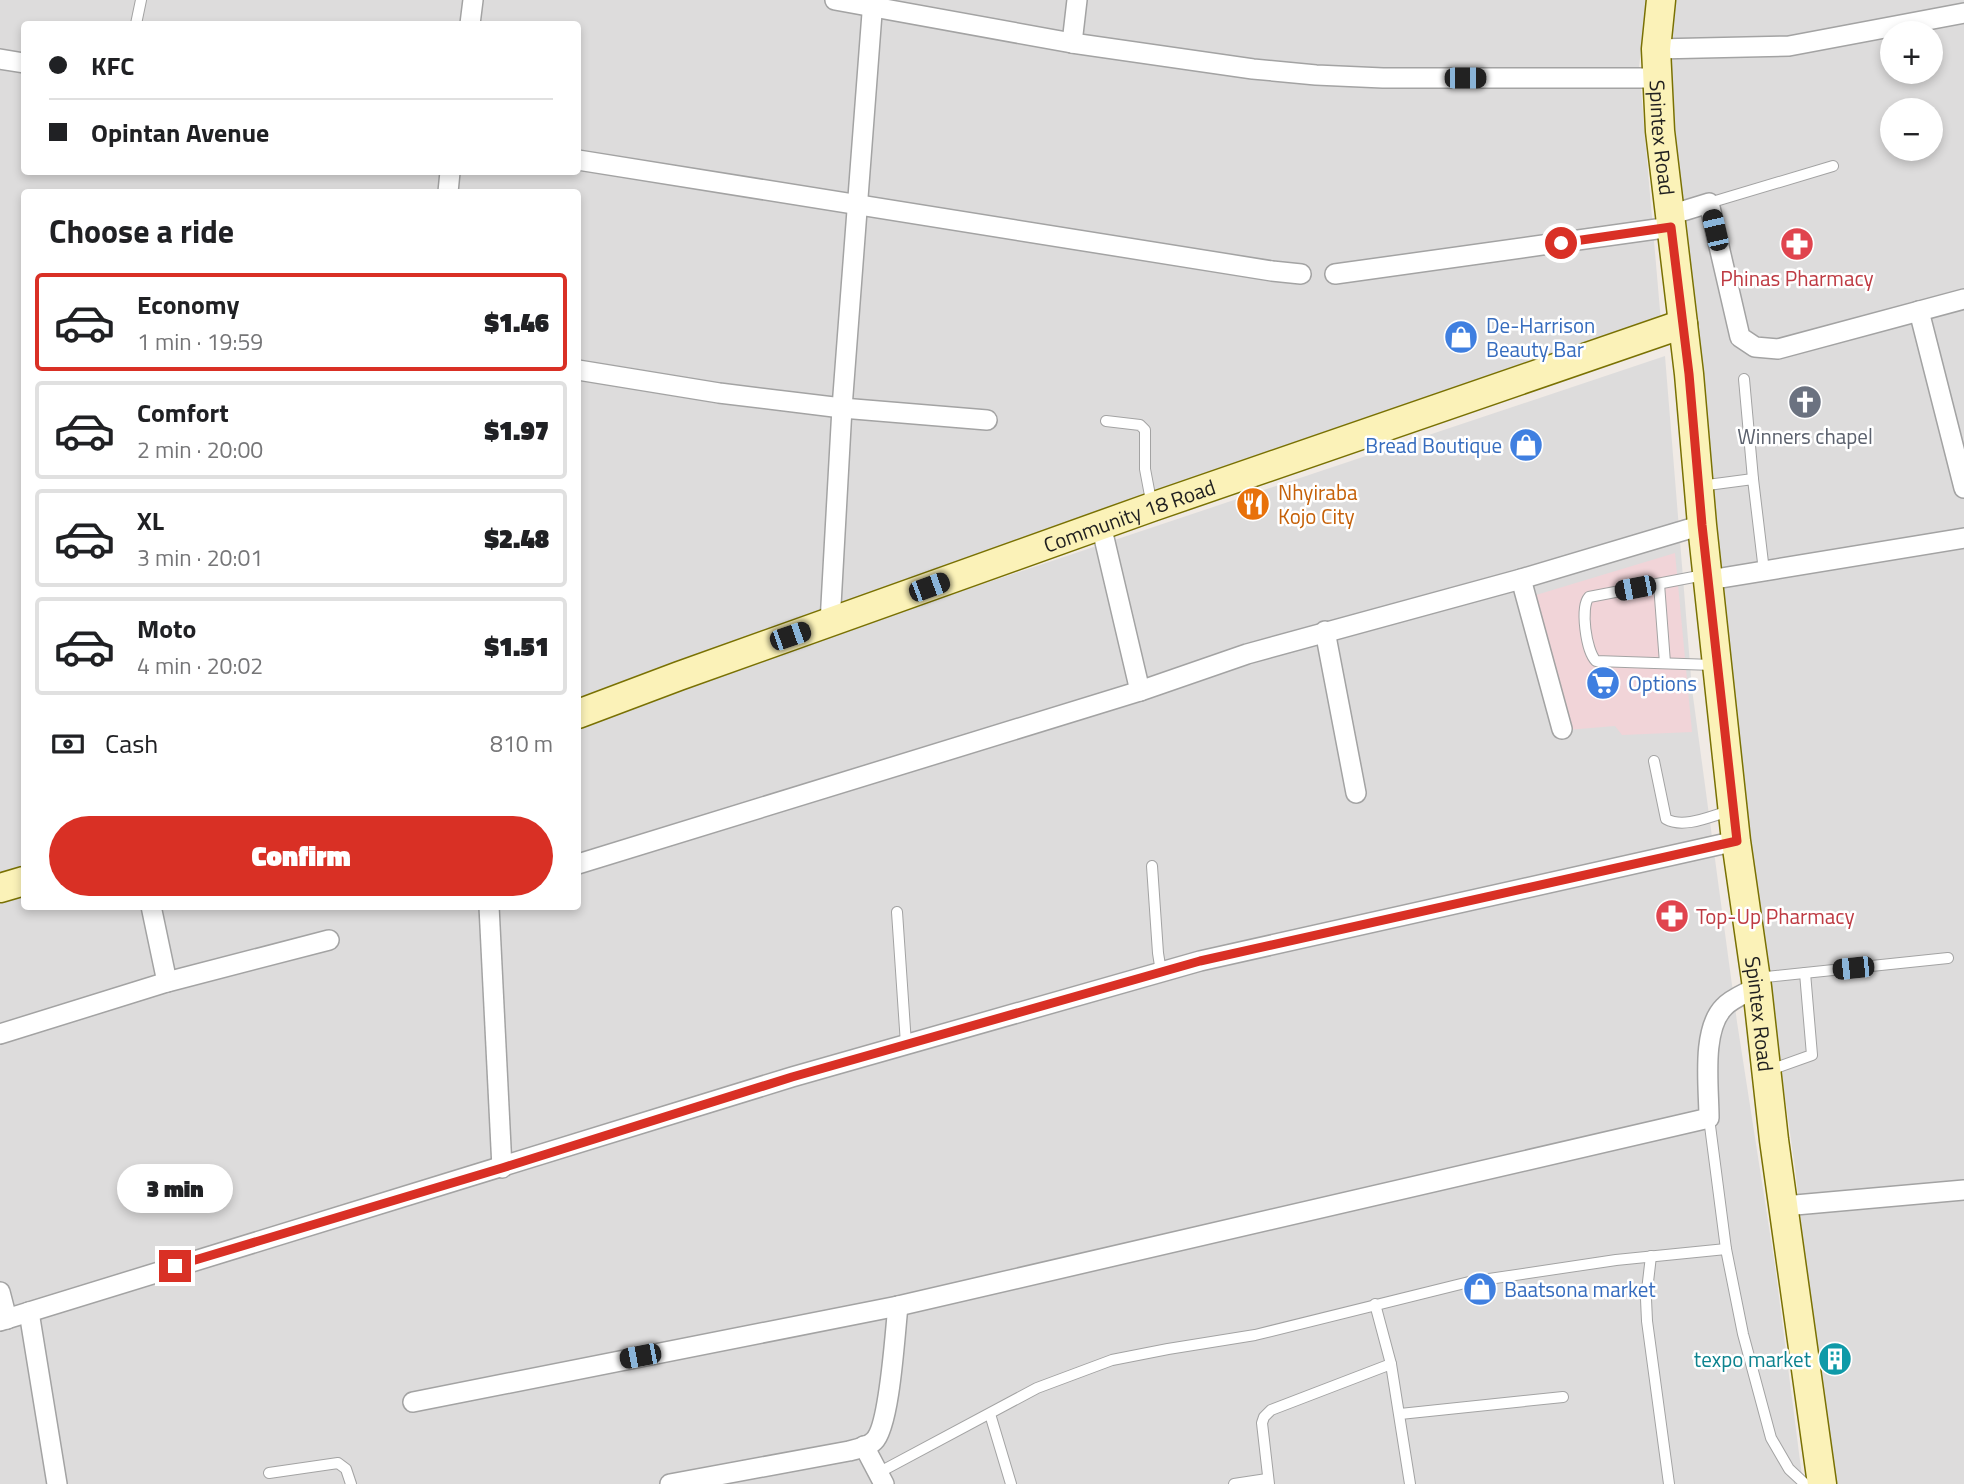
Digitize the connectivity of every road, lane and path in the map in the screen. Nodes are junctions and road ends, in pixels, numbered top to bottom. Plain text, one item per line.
1 (141, 0) edge
2 (473, 0) edge
3 (835, 0) edge
4 (1077, 0) edge
5 (1661, 0) edge
6 (873, 4) edge
7 (1964, 13) edge
8 (137, 21) edge
9 (470, 21) edge
10 (1072, 43) junction
11 (1656, 49) junction
12 (0, 59) edge
13 (21, 62) edge
14 (1656, 78) junction
15 (581, 160) edge
16 (1833, 166) dead end
17 (1709, 203) junction
18 (856, 205) junction
19 (1670, 221) junction
20 (1301, 274) dead end
21 (1335, 274) dead end
22 (1964, 299) edge
23 (1919, 311) junction
24 (1683, 324) junction
25 (581, 370) edge
26 (1744, 379) dead end
27 (842, 408) junction
28 (987, 420) dead end
29 (1106, 421) dead end
30 (1753, 479) junction
31 (1699, 486) junction
32 (1964, 488) edge
33 (1152, 507) junction
34 (1101, 525) junction
35 (1702, 525) junction
36 (1964, 538) edge
37 (1764, 571) junction
38 (1709, 577) junction
39 (1521, 579) junction
40 (1659, 584) junction
41 (830, 622) junction
42 (1325, 631) junction
43 (1665, 663) junction
44 (1717, 665) junction
45 (1140, 691) junction
46 (581, 713) edge
47 (1562, 729) dead end
48 (1654, 761) dead end
49 (1356, 793) dead end
50 (1733, 810) junction
51 (1737, 841) junction
52 (581, 863) edge
53 (1152, 866) dead end
54 (21, 882) edge
55 (0, 888) edge
56 (152, 910) edge
57 (489, 910) edge
58 (897, 912) dead end
59 (329, 940) dead end
60 (1948, 958) dead end
61 (1161, 972) junction
62 (1805, 973) junction
63 (167, 982) junction
64 (1756, 982) junction
65 (0, 1034) edge
66 (906, 1044) junction
67 (1766, 1071) junction
68 (1709, 1118) junction
69 (502, 1168) junction
70 (1964, 1190) edge
71 (1784, 1206) junction
72 (1726, 1249) junction
73 (1651, 1256) junction
74 (0, 1292) edge
75 (1375, 1304) junction
76 (898, 1306) junction
77 (29, 1312) junction
78 (4, 1320) edge
79 (1391, 1364) junction
80 (1563, 1397) dead end
81 (413, 1402) dead end
82 (990, 1414) junction
83 (1400, 1414) junction
84 (864, 1446) junction
85 (269, 1473) dead end
86 (881, 1479) edge
87 (1268, 1481) edge
88 (692, 1482) edge
89 (57, 1484) edge
90 (351, 1484) edge
91 (670, 1484) edge
92 (1011, 1484) edge
93 (1234, 1484) edge
94 (1410, 1484) edge
95 (1669, 1484) edge
96 (1805, 1484) edge
97 (1822, 1484) edge

1 - 8 lane
2 - 9 street
3 - 6 street
4 - 10 street
5 - 11 main road, Spintex Road
6 - 10 street
6 - 18 street
7 - 11 street
10 - 14 street
11 - 14 main road, Spintex Road
12 - 13 street
14 - 19 main road, Spintex Road
15 - 18 street
16 - 17 lane
17 - 19 street
17 - 23 street
18 - 20 street
18 - 27 street
19 - 21 street
19 - 24 main road, Spintex Road
22 - 23 street
23 - 32 street
24 - 31 main road, Spintex Road
24 - 33 main road, Community 18 Road
25 - 27 street
26 - 30 lane
27 - 28 street
27 - 41 street
29 - 33 lane
30 - 31 lane
30 - 37 lane
31 - 35 main road, Spintex Road
33 - 34 main road, Community 18 Road
34 - 41 main road, Community 18 Road
34 - 45 street
35 - 38 main road, Spintex Road
35 - 39 street
36 - 37 street
37 - 38 street
38 - 40 lane
38 - 44 main road, Spintex Road
39 - 42 street
39 - 47 street
40 - 43 lane
40 - 43 lane
41 - 46 main road, Community 18 Road
42 - 45 street
42 - 49 street
43 - 44 lane
44 - 50 main road, Spintex Road
45 - 52 street
48 - 50 lane
50 - 51 main road, Spintex Road
51 - 61 street
51 - 64 main road, Spintex Road
53 - 61 lane
54 - 55 main road
56 - 63 street
57 - 69 street
58 - 66 lane
59 - 63 street
60 - 62 lane
61 - 66 street
62 - 64 lane
62 - 67 lane
63 - 65 street
64 - 67 main road, Spintex Road
64 - 68 street
66 - 69 street
67 - 71 main road, Spintex Road
68 - 72 lane
68 - 76 street
69 - 77 street
70 - 71 street
71 - 97 main road, Spintex Road
72 - 73 lane
72 - 96 lane
73 - 75 lane
73 - 95 lane
74 - 78 street
75 - 79 lane
75 - 82 lane
76 - 81 street
76 - 84 street
77 - 78 street
77 - 89 street
79 - 83 lane
79 - 87 lane
80 - 83 lane
82 - 86 lane
82 - 92 lane
83 - 94 lane
84 - 86 street
84 - 88 street
85 - 90 lane
87 - 93 lane
88 - 91 street

